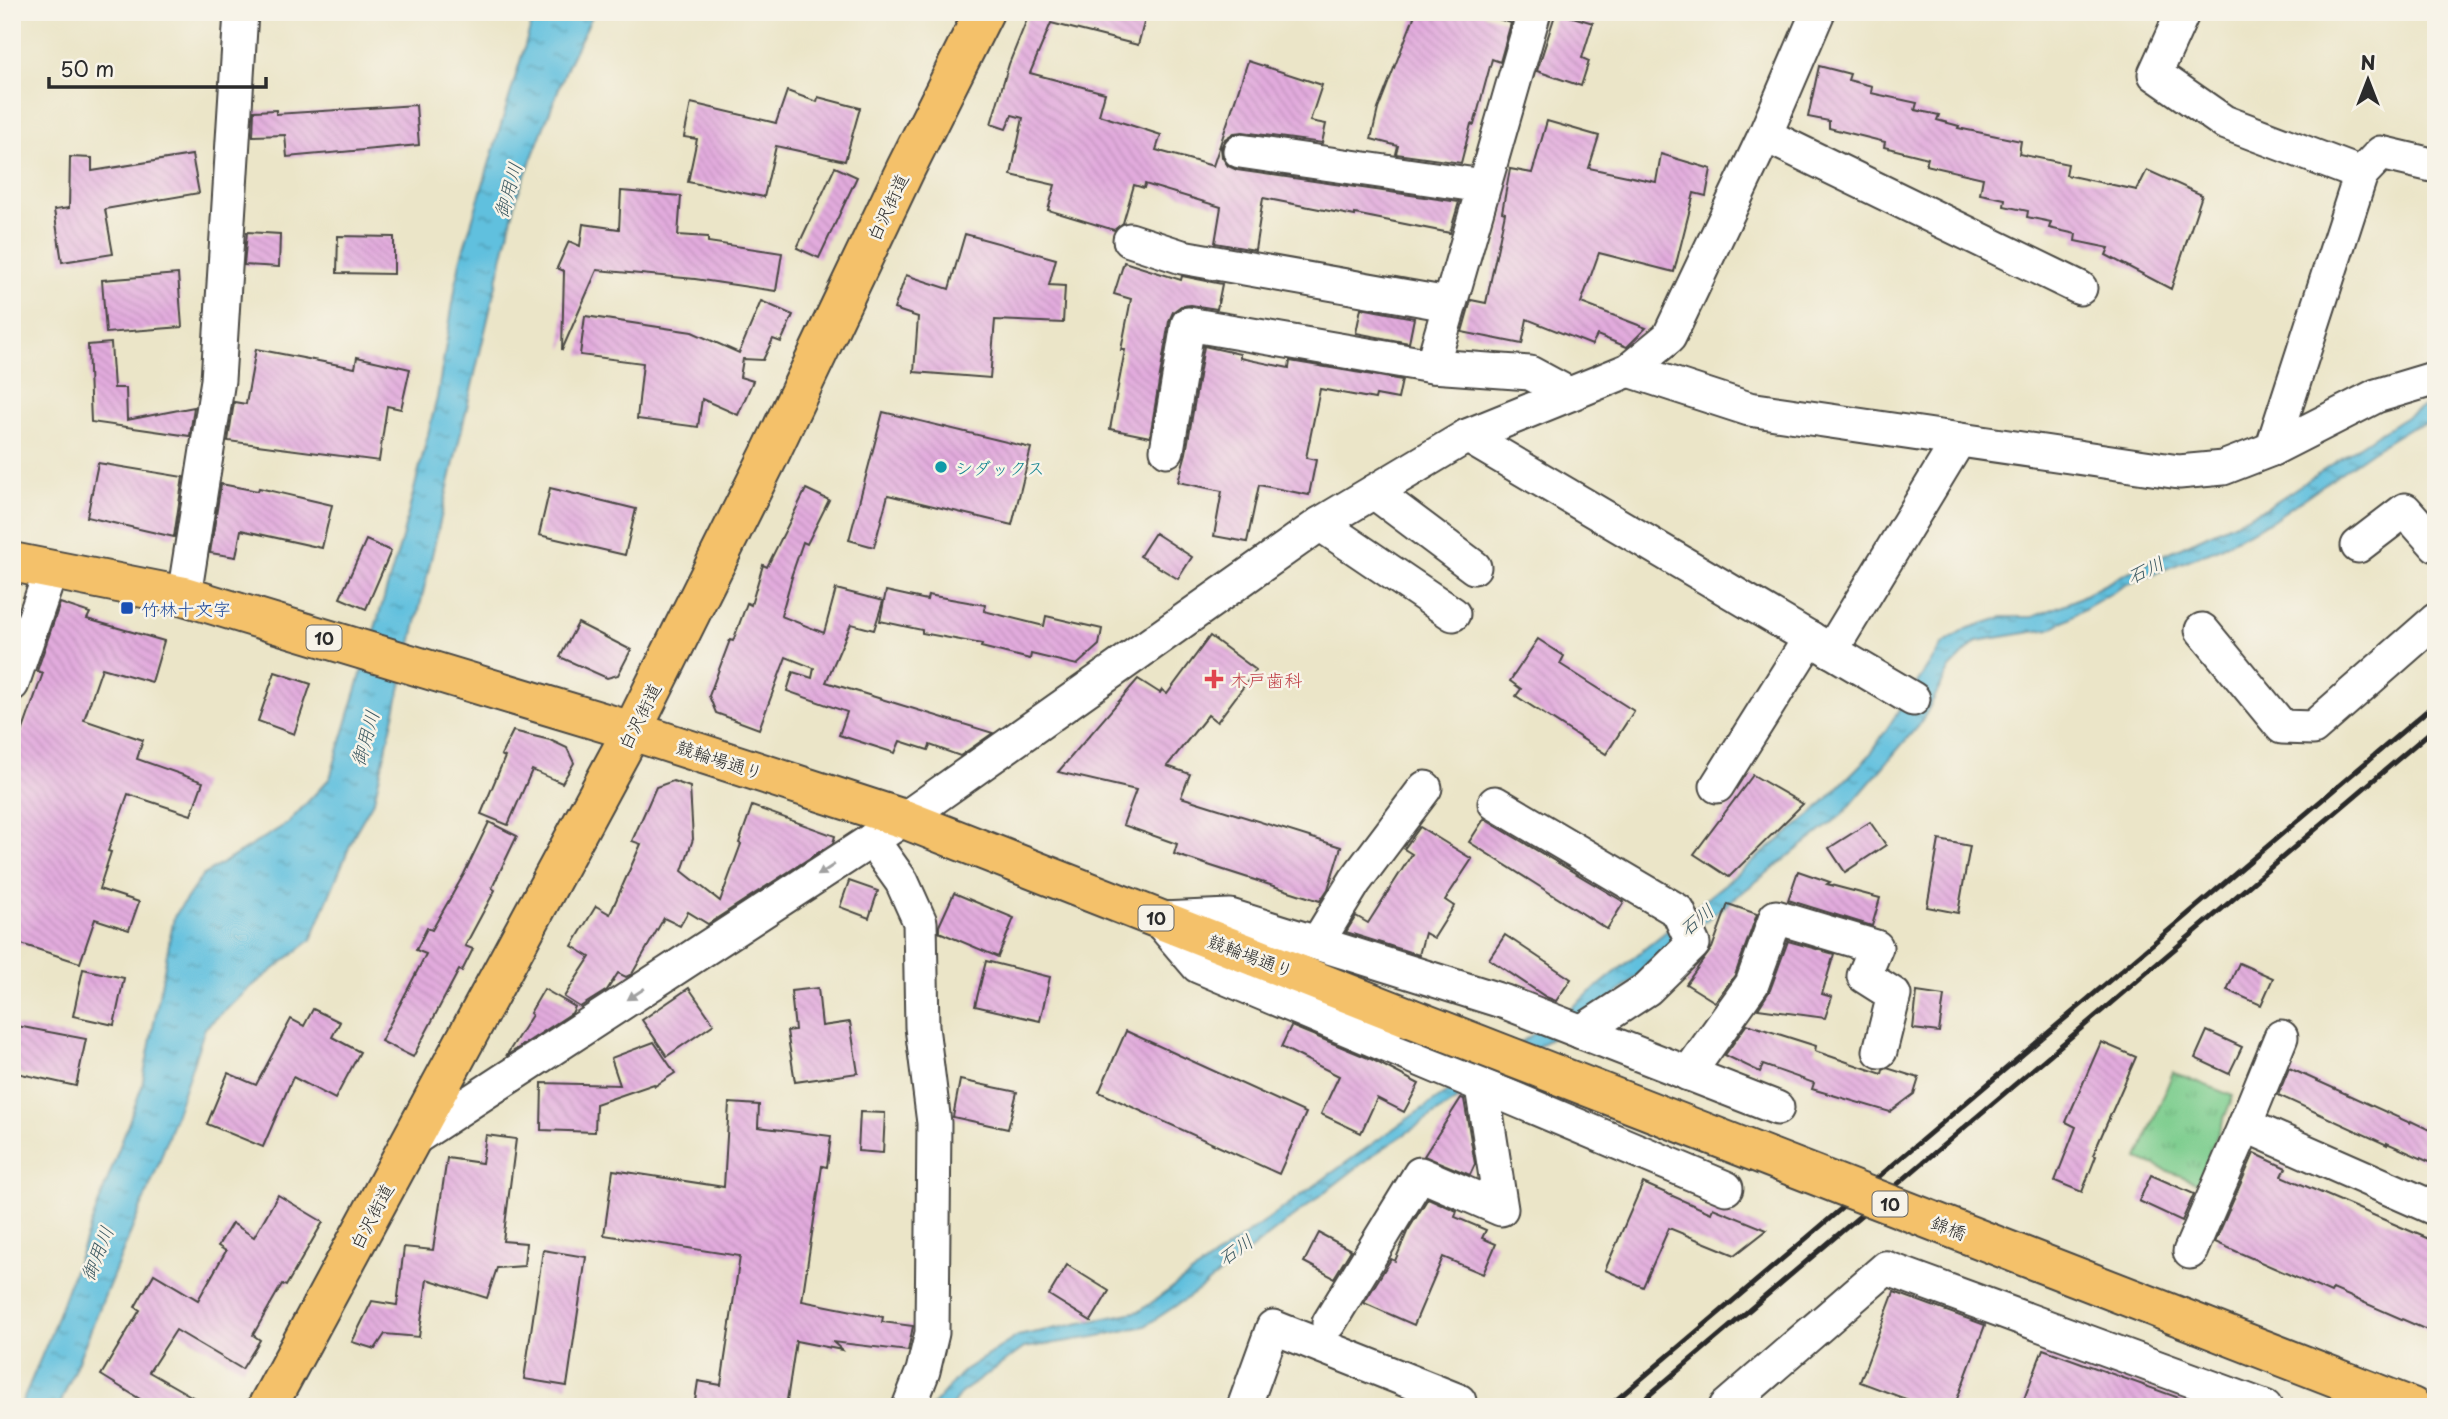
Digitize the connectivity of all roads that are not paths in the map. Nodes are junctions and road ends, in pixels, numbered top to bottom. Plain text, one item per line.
1 (241, 12) edge
2 (984, 12) edge
3 (1534, 12) edge
4 (1818, 12) edge
5 (2183, 12) edge
6 (1765, 135) junction
7 (1240, 151) dead end
8 (2436, 166) edge
9 (2361, 174) junction
10 (1483, 186) junction
11 (1130, 240) dead end
12 (2080, 288) dead end
13 (1448, 304) junction
14 (1432, 366) junction
15 (1629, 370) junction
16 (2436, 378) edge
17 (1569, 394) junction
18 (1466, 436) junction
19 (1959, 440) junction
20 (2272, 449) junction
21 (1167, 450) dead end
22 (1374, 492) junction
23 (1320, 524) junction
24 (2436, 545) edge
25 (2358, 546) dead end
26 (12, 562) edge
27 (1474, 567) dead end
28 (51, 570) junction
29 (184, 596) junction
30 (1452, 614) dead end
31 (2436, 620) edge
32 (2202, 631) dead end
33 (1821, 644) junction
34 (12, 684) edge
35 (1913, 699) dead end
36 (632, 731) junction
37 (1717, 786) dead end
38 (1424, 788) dead end
39 (1495, 803) dead end
40 (904, 819) junction
41 (872, 841) junction
42 (1158, 919) junction
43 (1317, 943) junction
44 (1408, 1017) joint
45 (1581, 1032) junction
46 (2281, 1037) dead end
47 (1880, 1051) dead end
48 (1688, 1074) junction
49 (1482, 1087) junction
50 (1777, 1108) dead end
51 (2245, 1125) junction
52 (412, 1140) junction
53 (1726, 1188) dead end
54 (2436, 1209) edge
55 (2190, 1252) dead end
56 (1329, 1323) dead end
57 (2257, 1406) edge
58 (267, 1407) edge
59 (909, 1407) edge
60 (1244, 1407) edge
61 (1456, 1407) edge
62 (1726, 1407) edge
63 (2412, 1407) edge

1 - 29 street
2 - 36 main road, 白沢街道
3 - 10 street
4 - 6 street
5 - 9 street
6 - 12 street
6 - 15 street
7 - 10 street
8 - 9 street
9 - 20 street
10 - 13 street
11 - 13 street
13 - 14 street
14 - 17 street
14 - 21 street
15 - 17 street
15 - 19 street
16 - 20 street
17 - 18 street
18 - 22 street
18 - 33 street
19 - 20 street
19 - 33 street
22 - 23 street
22 - 27 street
23 - 30 street
23 - 40 street
24 - 25 street
26 - 28 main road, 競輪場通り / 10
28 - 29 main road, 競輪場通り / 10
28 - 34 street
29 - 36 main road, 競輪場通り / 10
31 - 32 street
33 - 35 street
33 - 37 street
36 - 40 main road, 競輪場通り / 10
36 - 52 main road, 白沢街道
38 - 43 street
39 - 45 street
40 - 41 street
40 - 42 main road, 競輪場通り / 10
41 -> 52 street
41 - 59 street
42 - 43 street
42 - 44 main road, 競輪場通り / 10
42 - 49 street
43 - 45 street
44 - 63 main road, 錦橋 / 10, bridge
45 - 48 street
46 - 51 street
47 - 48 street
48 - 50 street
49 - 53 street
49 - 56 street
51 - 54 street
51 - 55 street
52 - 58 main road, 白沢街道
57 - 62 street
60 - 61 street

